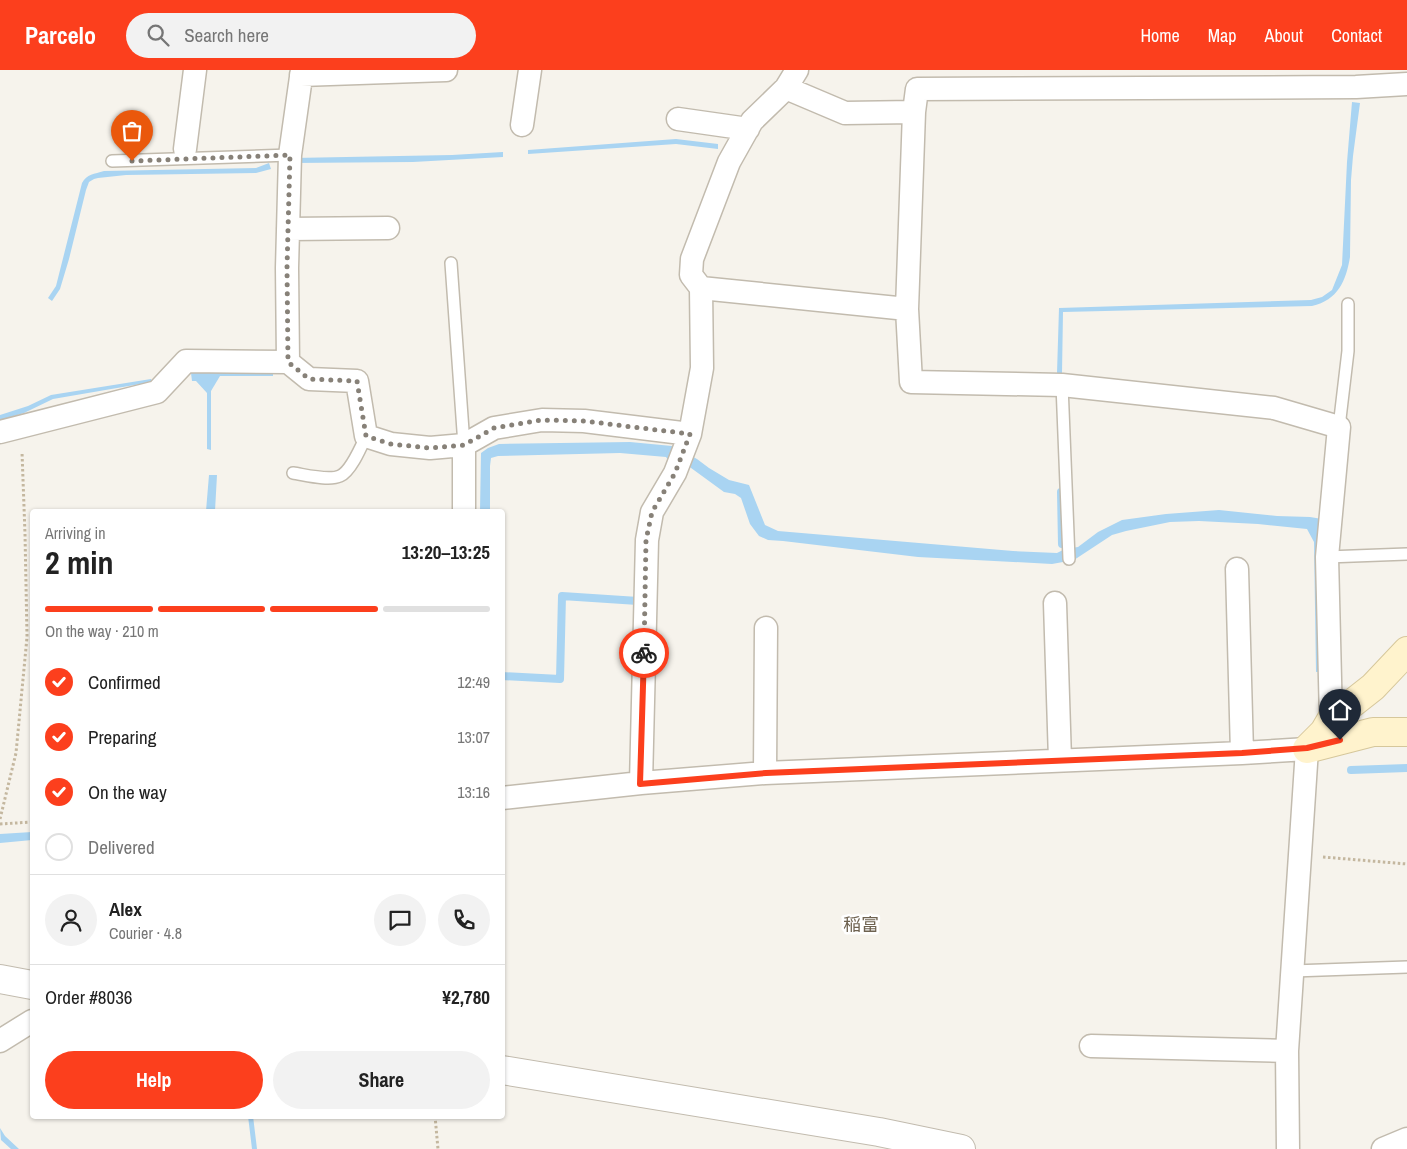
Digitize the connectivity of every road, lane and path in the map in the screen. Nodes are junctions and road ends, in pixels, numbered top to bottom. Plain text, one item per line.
1 (195, 70) edge
2 (446, 70) edge
3 (530, 70) edge
4 (302, 73) edge
5 (792, 79) edge
6 (1407, 84) edge
7 (914, 112) junction
8 (678, 120) dead end
9 (522, 125) dead end
10 (748, 129) junction
11 (186, 149) dead end
12 (290, 155) junction
13 (112, 161) dead end
14 (388, 228) dead end
15 (288, 229) junction
16 (451, 263) dead end
17 (701, 288) junction
18 (1348, 304) dead end
19 (907, 309) junction
20 (288, 362) junction
21 (1062, 385) junction
22 (1339, 427) junction
23 (10, 429) edge
24 (366, 436) junction
25 (464, 445) junction
26 (685, 448) junction
27 (294, 474) dead end
28 (464, 509) edge
29 (1407, 554) edge
30 (1327, 557) junction
31 (1069, 559) dead end
32 (1236, 569) dead end
33 (1055, 603) dead end
34 (766, 628) dead end
35 (1407, 652) edge
36 (1331, 720) junction
37 (1407, 732) edge
38 (1307, 748) junction
39 (1242, 753) junction
40 (1060, 760) junction
41 (766, 773) junction
42 (640, 784) junction
43 (505, 798) edge
44 (0, 819) edge
45 (30, 822) edge
46 (0, 824) edge
47 (1300, 855) junction
48 (1407, 864) edge
49 (1407, 967) edge
50 (1293, 971) junction
51 (0, 979) edge
52 (30, 985) edge
53 (30, 1022) edge
54 (0, 1041) edge
55 (1091, 1046) dead end
56 (1287, 1051) junction
57 (505, 1070) edge
58 (435, 1119) edge
59 (1407, 1139) edge
60 (438, 1149) edge
61 (962, 1149) edge
62 (1288, 1149) edge
63 (1383, 1149) edge

1 - 11 street
2 - 4 street
3 - 9 street
4 - 12 street
5 - 7 street
5 - 10 street
6 - 7 street
7 - 19 street
8 - 10 street
10 - 17 street
12 - 13 lane
12 - 15 street
14 - 15 street
15 - 20 street
16 - 25 lane
17 - 19 street
17 - 26 street
18 - 22 lane
19 - 21 street
20 - 23 street
20 - 24 street
21 - 22 street
21 - 31 lane
22 - 30 street
23 - 44 path
24 - 25 street
24 - 27 lane
25 - 26 street
25 - 28 street
26 - 42 street
29 - 30 lane
30 - 36 street
32 - 39 street
33 - 40 street
34 - 41 street
35 - 36 main road
36 - 38 main road
37 - 38 main road
38 - 39 street
38 - 47 street
39 - 40 street
40 - 41 street
41 - 42 street
42 - 43 street
45 - 46 path
47 - 48 path
47 - 50 street
49 - 50 lane
50 - 56 street
51 - 52 street
53 - 54 street
55 - 56 street
56 - 62 street
57 - 61 street
58 - 60 path
59 - 63 street

